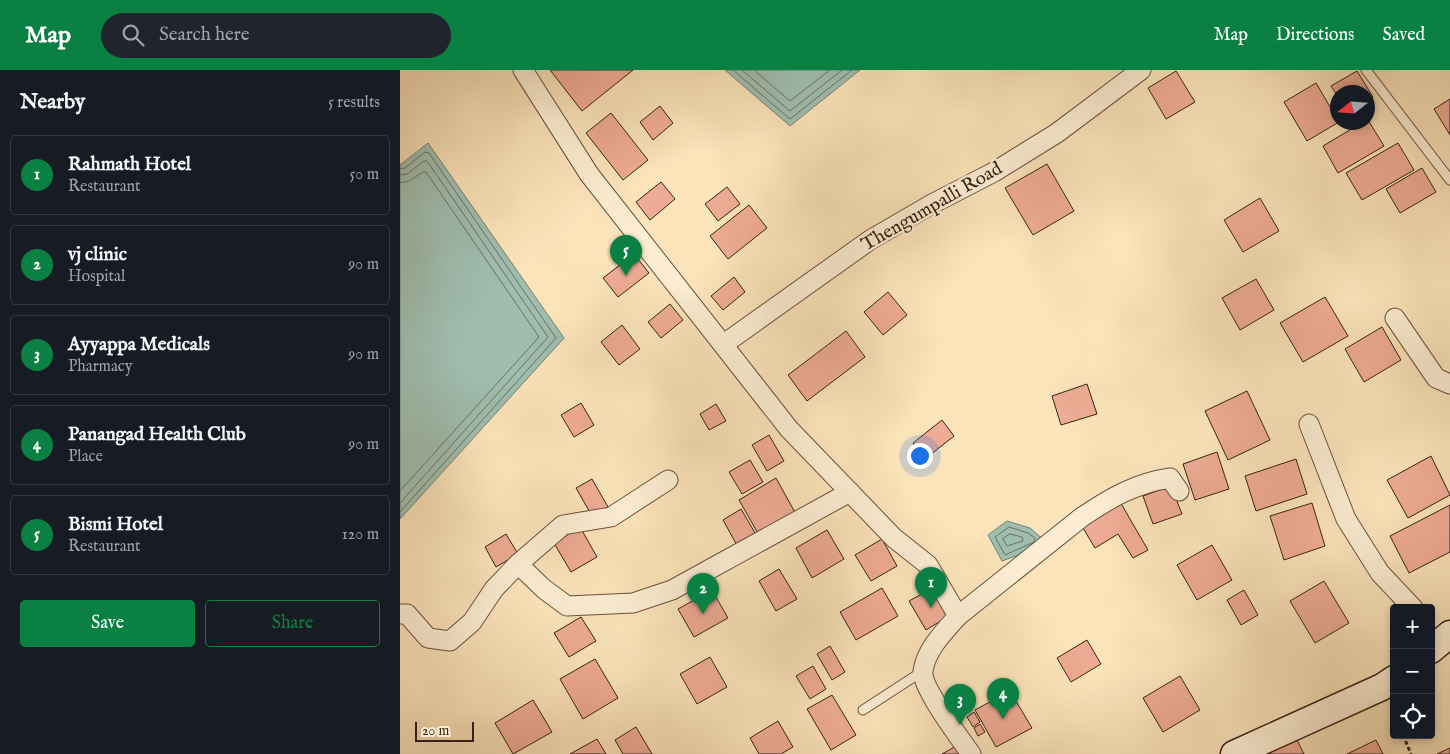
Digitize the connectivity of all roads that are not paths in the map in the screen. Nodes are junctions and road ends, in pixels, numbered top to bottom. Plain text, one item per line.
1 (523, 70) edge
2 (1141, 70) edge
3 (1366, 70) edge
4 (1450, 180) edge
5 (1396, 318) dead end
6 (724, 344) junction
7 (1450, 384) edge
8 (1309, 424) dead end
9 (668, 480) dead end
10 (1179, 491) dead end
11 (850, 492) junction
12 (518, 564) junction
13 (1409, 604) edge
14 (400, 614) edge
15 (958, 616) junction
16 (923, 672) junction
17 (1390, 681) edge
18 (863, 710) dead end
19 (971, 754) edge
20 (1234, 754) edge

1 - 6 street
2 - 6 street, Thengumpalli Road
3 - 4 lane
5 - 7 street
6 - 11 street
8 - 13 street
9 - 12 street
10 - 15 street
11 - 12 street
11 - 15 street
12 - 14 street
15 - 16 street
16 - 18 lane
16 - 19 street
17 - 20 main road

